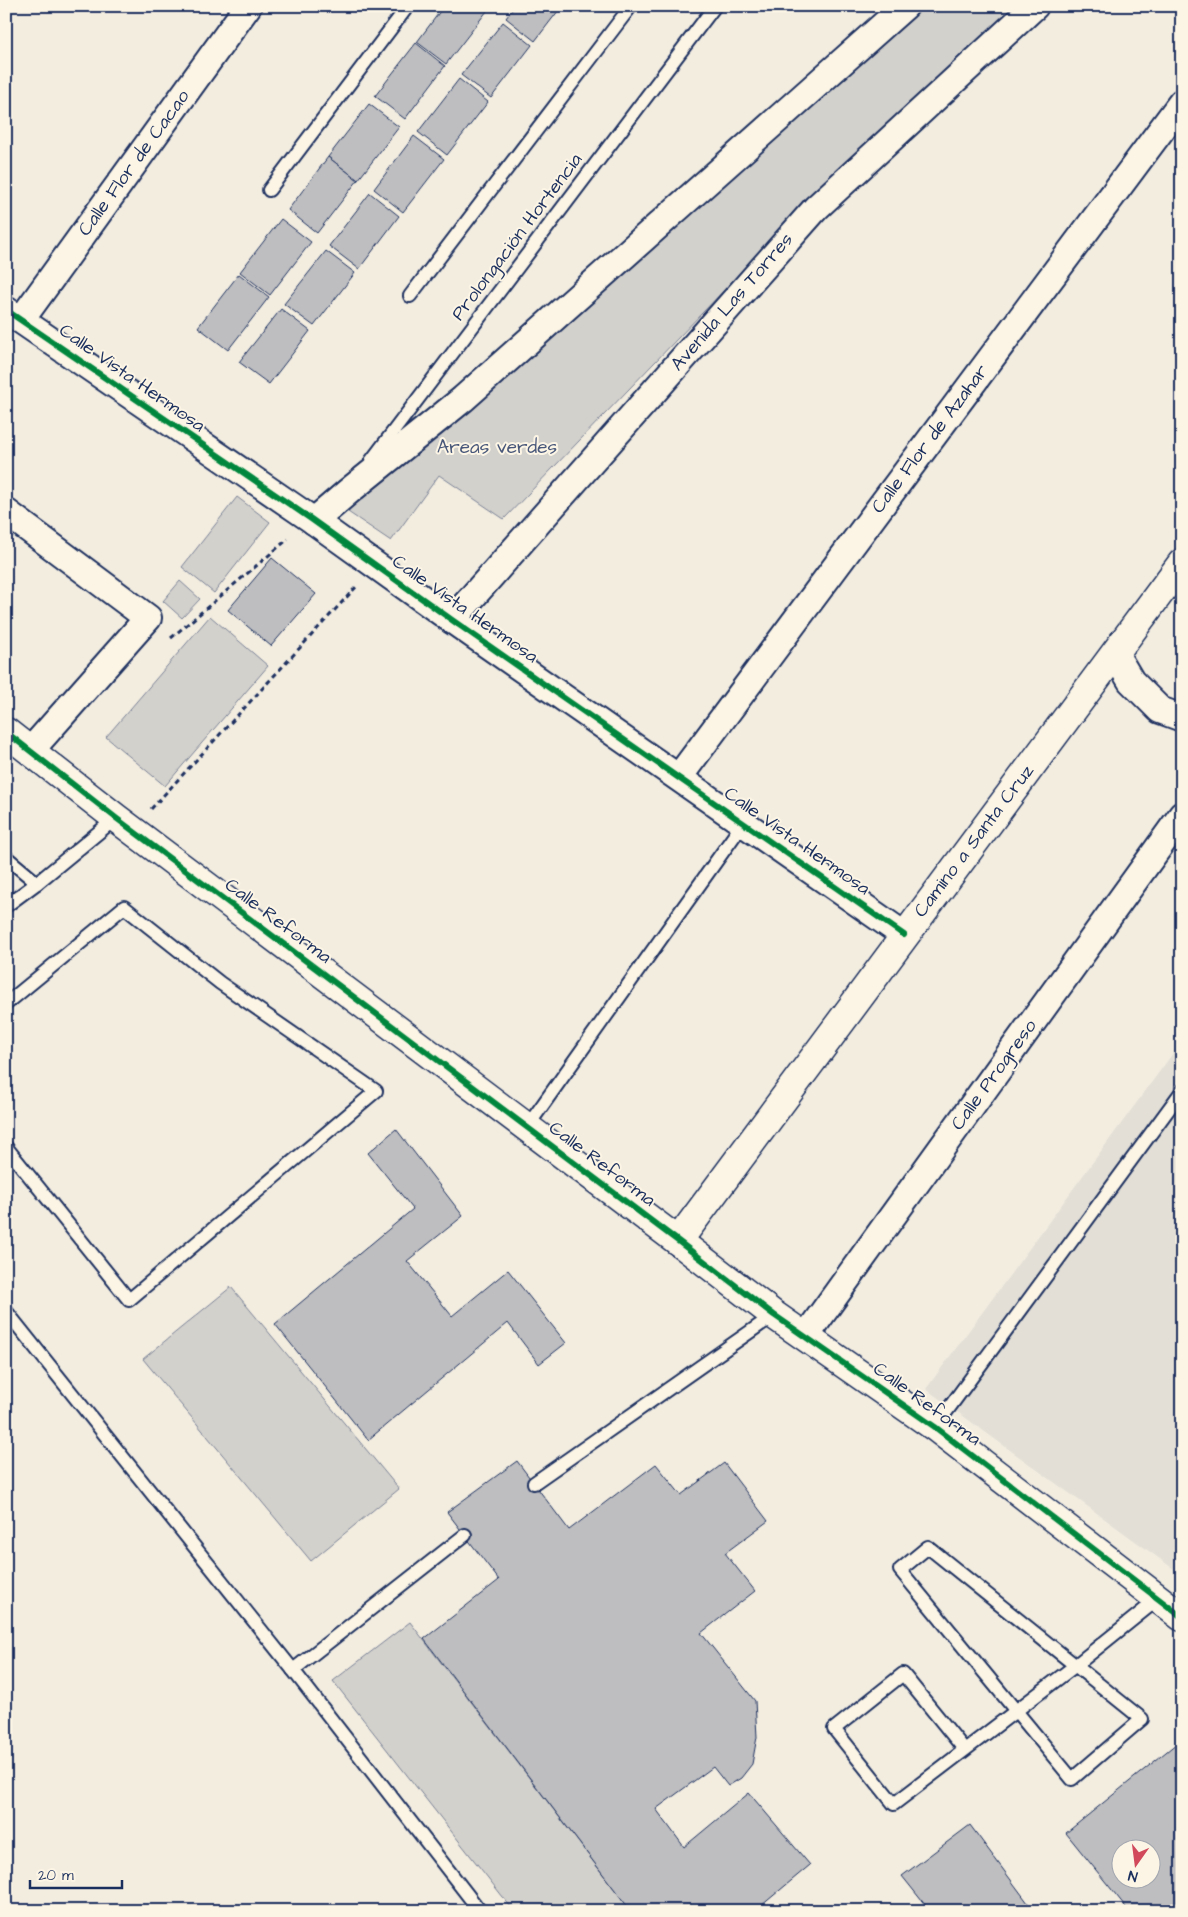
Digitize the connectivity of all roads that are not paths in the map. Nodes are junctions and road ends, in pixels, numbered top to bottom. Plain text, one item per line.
1 (248, 6) edge
2 (408, 6) edge
3 (631, 6) edge
4 (715, 6) edge
5 (905, 6) edge
6 (1035, 6) edge
7 (1182, 102) edge
8 (269, 190) dead end
9 (410, 296) dead end
10 (13, 315) edge
11 (349, 491) junction
12 (6, 512) edge
13 (314, 521) junction
14 (1182, 563) edge
15 (452, 620) junction
16 (1114, 654) junction
17 (1182, 718) edge
18 (6, 732) edge
19 (31, 750) junction
20 (679, 777) junction
21 (1182, 815) edge
22 (744, 822) junction
23 (124, 824) junction
24 (6, 857) edge
25 (37, 883) junction
26 (6, 906) edge
27 (904, 934) junction
28 (6, 1004) edge
29 (1182, 1091) edge
30 (527, 1127) junction
31 (6, 1147) edge
32 (678, 1241) junction
33 (6, 1311) edge
34 (774, 1316) junction
35 (806, 1336) junction
36 (935, 1427) junction
37 (534, 1483) dead end
38 (465, 1535) dead end
39 (1158, 1599) junction
40 (1182, 1616) edge
41 (1076, 1665) junction
42 (293, 1670) junction
43 (1015, 1710) junction
44 (964, 1749) junction
45 (480, 1911) edge

1 - 10 street, Calle Flor de Cacao
2 - 8 lane
3 - 9 lane
4 - 11 lane, Prolongación Hortencia
5 - 11 street
6 - 15 street, Avenida Las Torres
7 - 20 street, Calle Flor de Azahar
10 - 13 street, Calle Vista Hermosa
11 - 13 street
12 - 19 street
13 - 15 street, Calle Vista Hermosa
14 - 16 street, Camino a Santa Cruz
15 - 20 street, Calle Vista Hermosa
16 - 17 street
16 - 27 street, Camino a Santa Cruz
18 - 19 street, Calle Reforma
19 - 23 street, Calle Reforma
20 - 22 street, Calle Vista Hermosa
21 - 35 street, Calle Progreso
22 - 27 street, Calle Vista Hermosa
22 - 30 lane
23 - 25 lane
23 - 30 street, Calle Reforma
24 - 25 lane
25 - 26 lane
27 - 32 street, Camino a Santa Cruz
28 - 31 lane
29 - 36 lane
30 - 32 street, Calle Reforma
32 - 34 street, Calle Reforma
33 - 42 lane
34 - 35 street, Calle Reforma
34 - 37 lane
35 - 36 street, Calle Reforma
36 - 39 street, Calle Reforma
38 - 42 lane
39 - 40 street, Calle Reforma
39 - 41 lane
41 - 43 lane
41 - 43 lane
41 - 43 lane
42 - 45 lane
43 - 44 lane
44 - 44 lane

